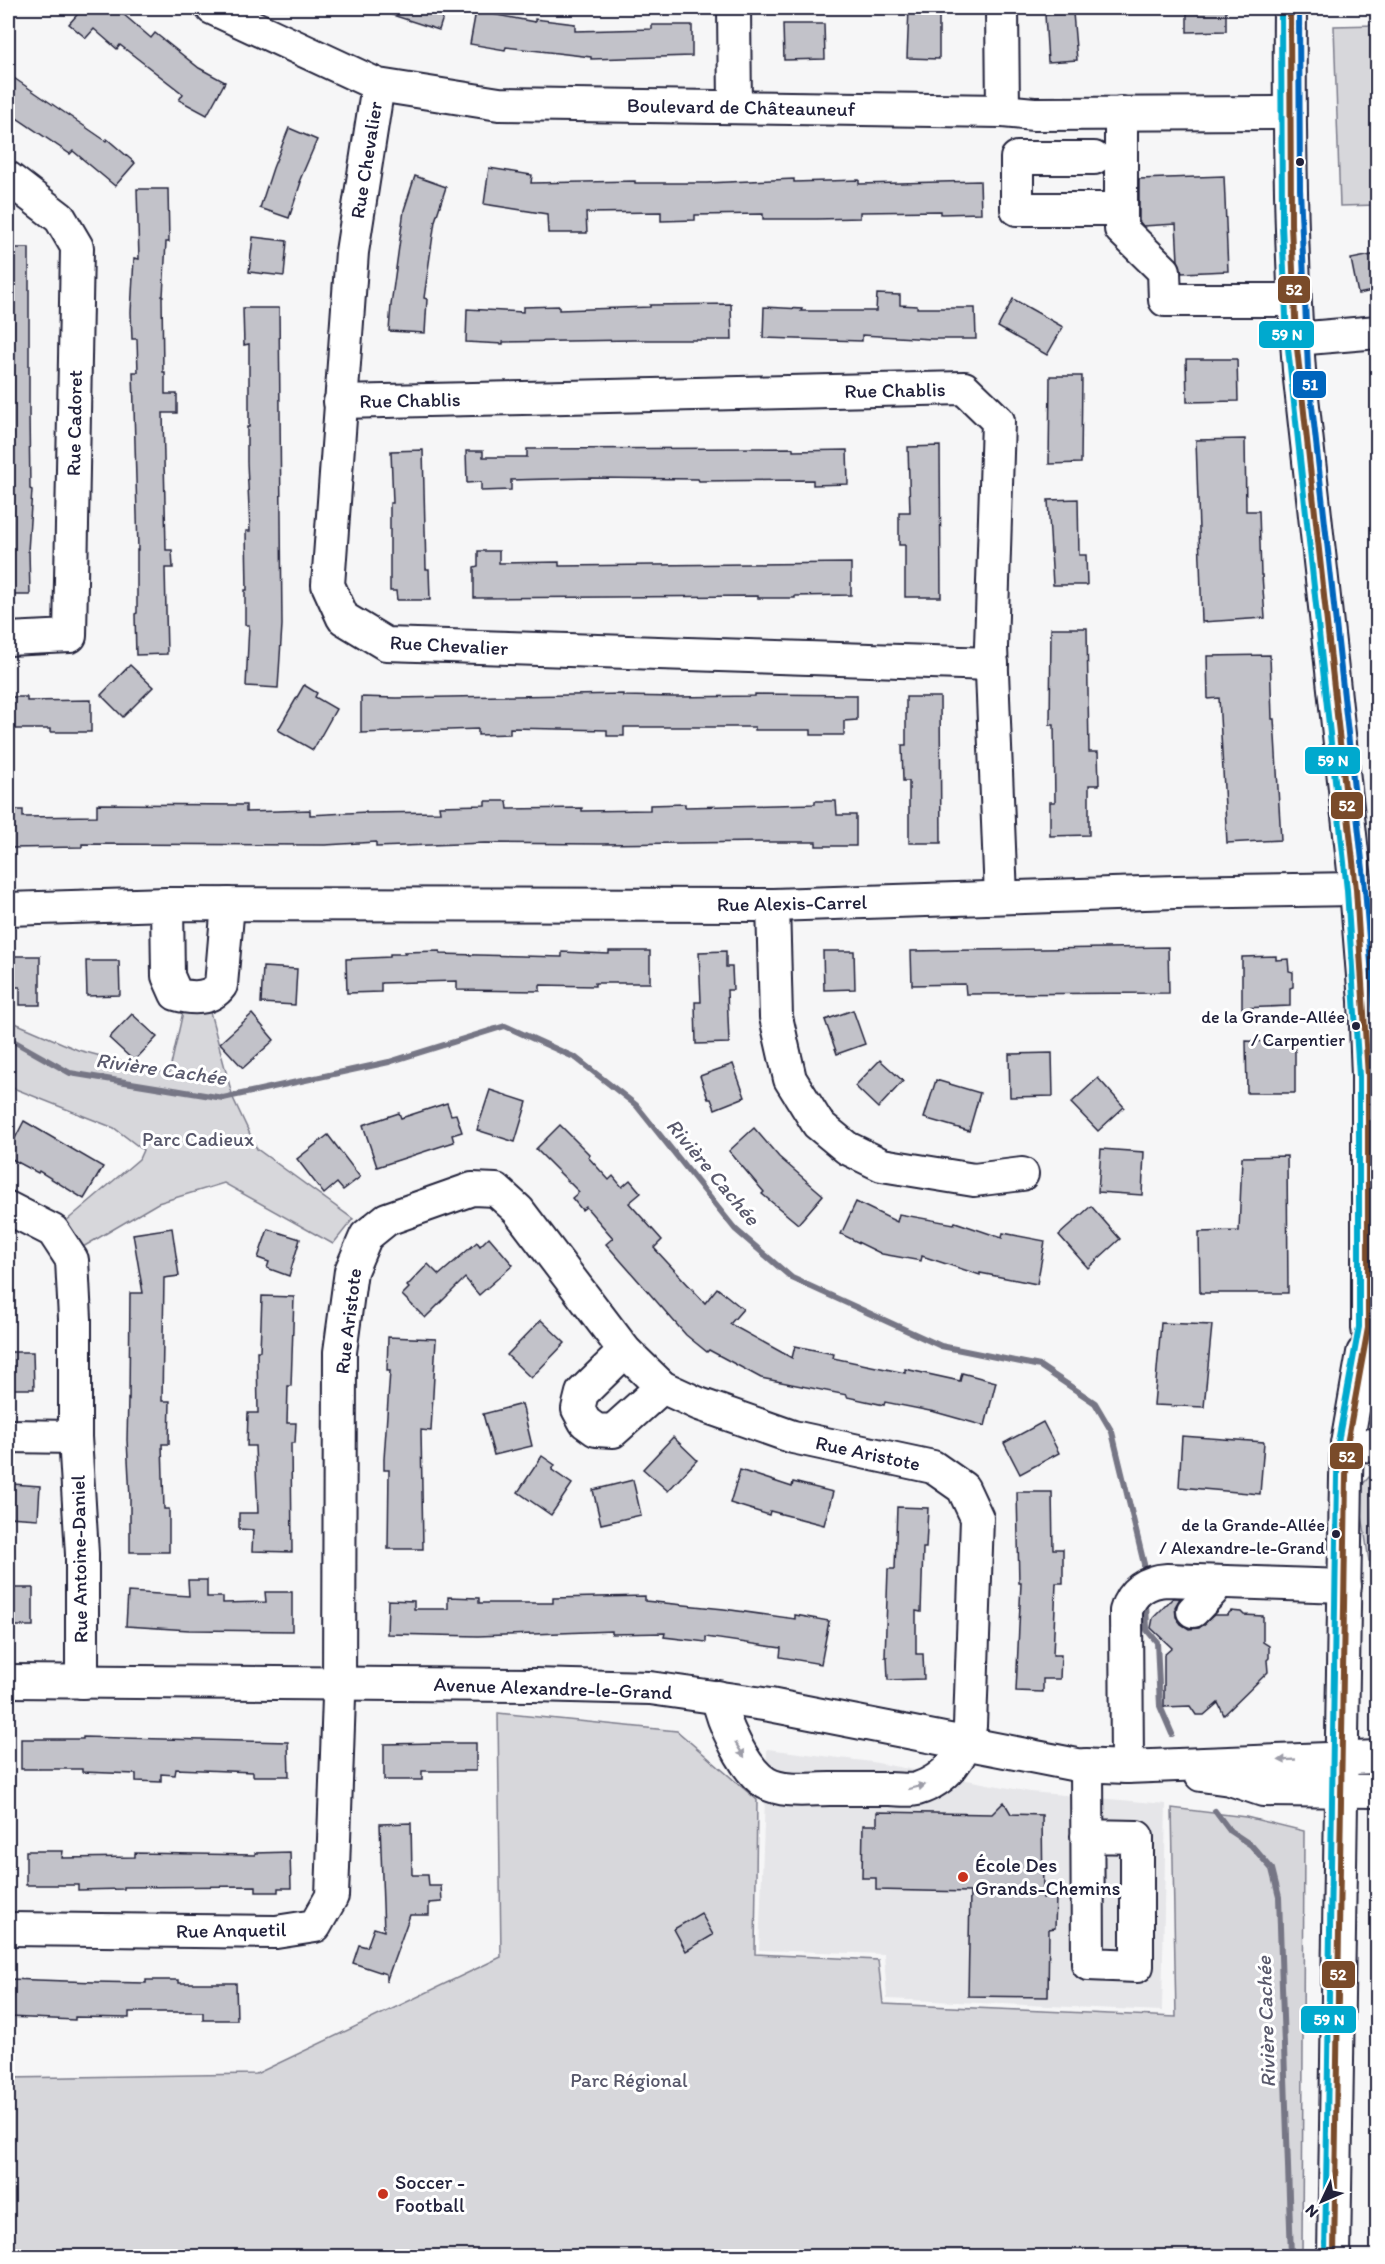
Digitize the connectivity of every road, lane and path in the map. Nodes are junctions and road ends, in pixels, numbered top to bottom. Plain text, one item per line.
1 (212, 8) edge
2 (734, 8) edge
3 (1002, 8) edge
4 (1290, 8) edge
5 (378, 85) junction
6 (735, 107) junction
7 (1003, 111) junction
8 (1121, 113) junction
9 (1289, 113) junction
10 (1034, 114) junction
11 (1033, 158) junction
12 (1094, 158) dead end
13 (8, 178) edge
14 (1121, 209) junction
15 (1294, 300) junction
16 (1377, 332) edge
17 (1296, 339) junction
18 (340, 402) junction
19 (8, 639) edge
20 (992, 664) junction
21 (1356, 889) junction
22 (1001, 897) junction
23 (167, 904) junction
24 (228, 904) junction
25 (773, 905) junction
26 (8, 909) edge
27 (1372, 1035) edge
28 (1022, 1174) dead end
29 (8, 1209) edge
30 (1368, 1328) junction
31 (625, 1351) junction
32 (662, 1386) junction
33 (1377, 1389) edge
34 (8, 1436) edge
35 (75, 1437) junction
36 (1362, 1445) edge
37 (1214, 1582) junction
38 (1345, 1586) junction
39 (1193, 1611) dead end
40 (8, 1681) edge
41 (82, 1682) junction
42 (339, 1684) junction
43 (718, 1697) junction
44 (967, 1743) junction
45 (1377, 1756) edge
46 (1342, 1757) junction
47 (1087, 1765) junction
48 (1127, 1767) junction
49 (1341, 1789) junction
50 (1377, 1791) edge
51 (1088, 1836) dead end
52 (8, 1929) edge
53 (1334, 2256) edge

1 - 5 street, Boulevard de Châteauneuf
2 - 6 street
3 - 7 street
4 - 9 street
5 - 6 street, Boulevard de Châteauneuf
5 - 18 street, Rue Chevalier
6 - 7 street, Boulevard de Châteauneuf
7 - 10 street, Boulevard de Châteauneuf
8 - 9 street, Boulevard de Châteauneuf
8 - 10 street, Boulevard de Châteauneuf
8 - 14 street
9 - 15 street
10 - 11 street
11 - 12 street
11 - 14 street
13 - 19 street, Rue Cadoret
14 - 15 street
15 - 17 street
16 - 17 street
17 - 21 street
18 - 20 street, Rue Chevalier
18 - 20 street, Rue Chablis
20 - 22 street, Rue Chablis
21 - 22 street, Rue Alexis-Carrel
21 - 27 street
22 - 25 street, Rue Alexis-Carrel
23 - 24 street, Rue Alexis-Carrel
23 - 24 street
23 - 26 street, Rue Alexis-Carrel
24 - 25 street, Rue Alexis-Carrel
25 - 28 street
27 - 30 street
29 - 35 street, Rue Antoine-Daniel
30 - 33 street
30 - 36 street
31 - 32 street, Rue Aristote
31 - 32 street
31 - 42 street, Rue Aristote
32 - 44 street, Rue Aristote
34 - 35 street
35 - 41 street, Rue Antoine-Daniel
36 - 38 street
37 - 38 street
37 - 39 street
37 - 48 street
38 - 46 street
40 - 41 street, Avenue Alexandre-le-Grand
41 - 42 street, Avenue Alexandre-le-Grand
42 - 43 street, Avenue Alexandre-le-Grand
42 - 52 street, Rue Anquetil
43 - 44 street, Avenue Alexandre-le-Grand
43 -> 44 street
44 - 47 street, Avenue Alexandre-le-Grand
45 - 46 street, Avenue Alexandre-le-Grand
46 -> 48 street, Avenue Alexandre-le-Grand
46 - 49 street
47 - 48 street, Avenue Alexandre-le-Grand
47 - 51 street
48 - 49 street, Avenue Alexandre-le-Grand
49 - 50 street, Avenue Alexandre-le-Grand
49 - 53 street

